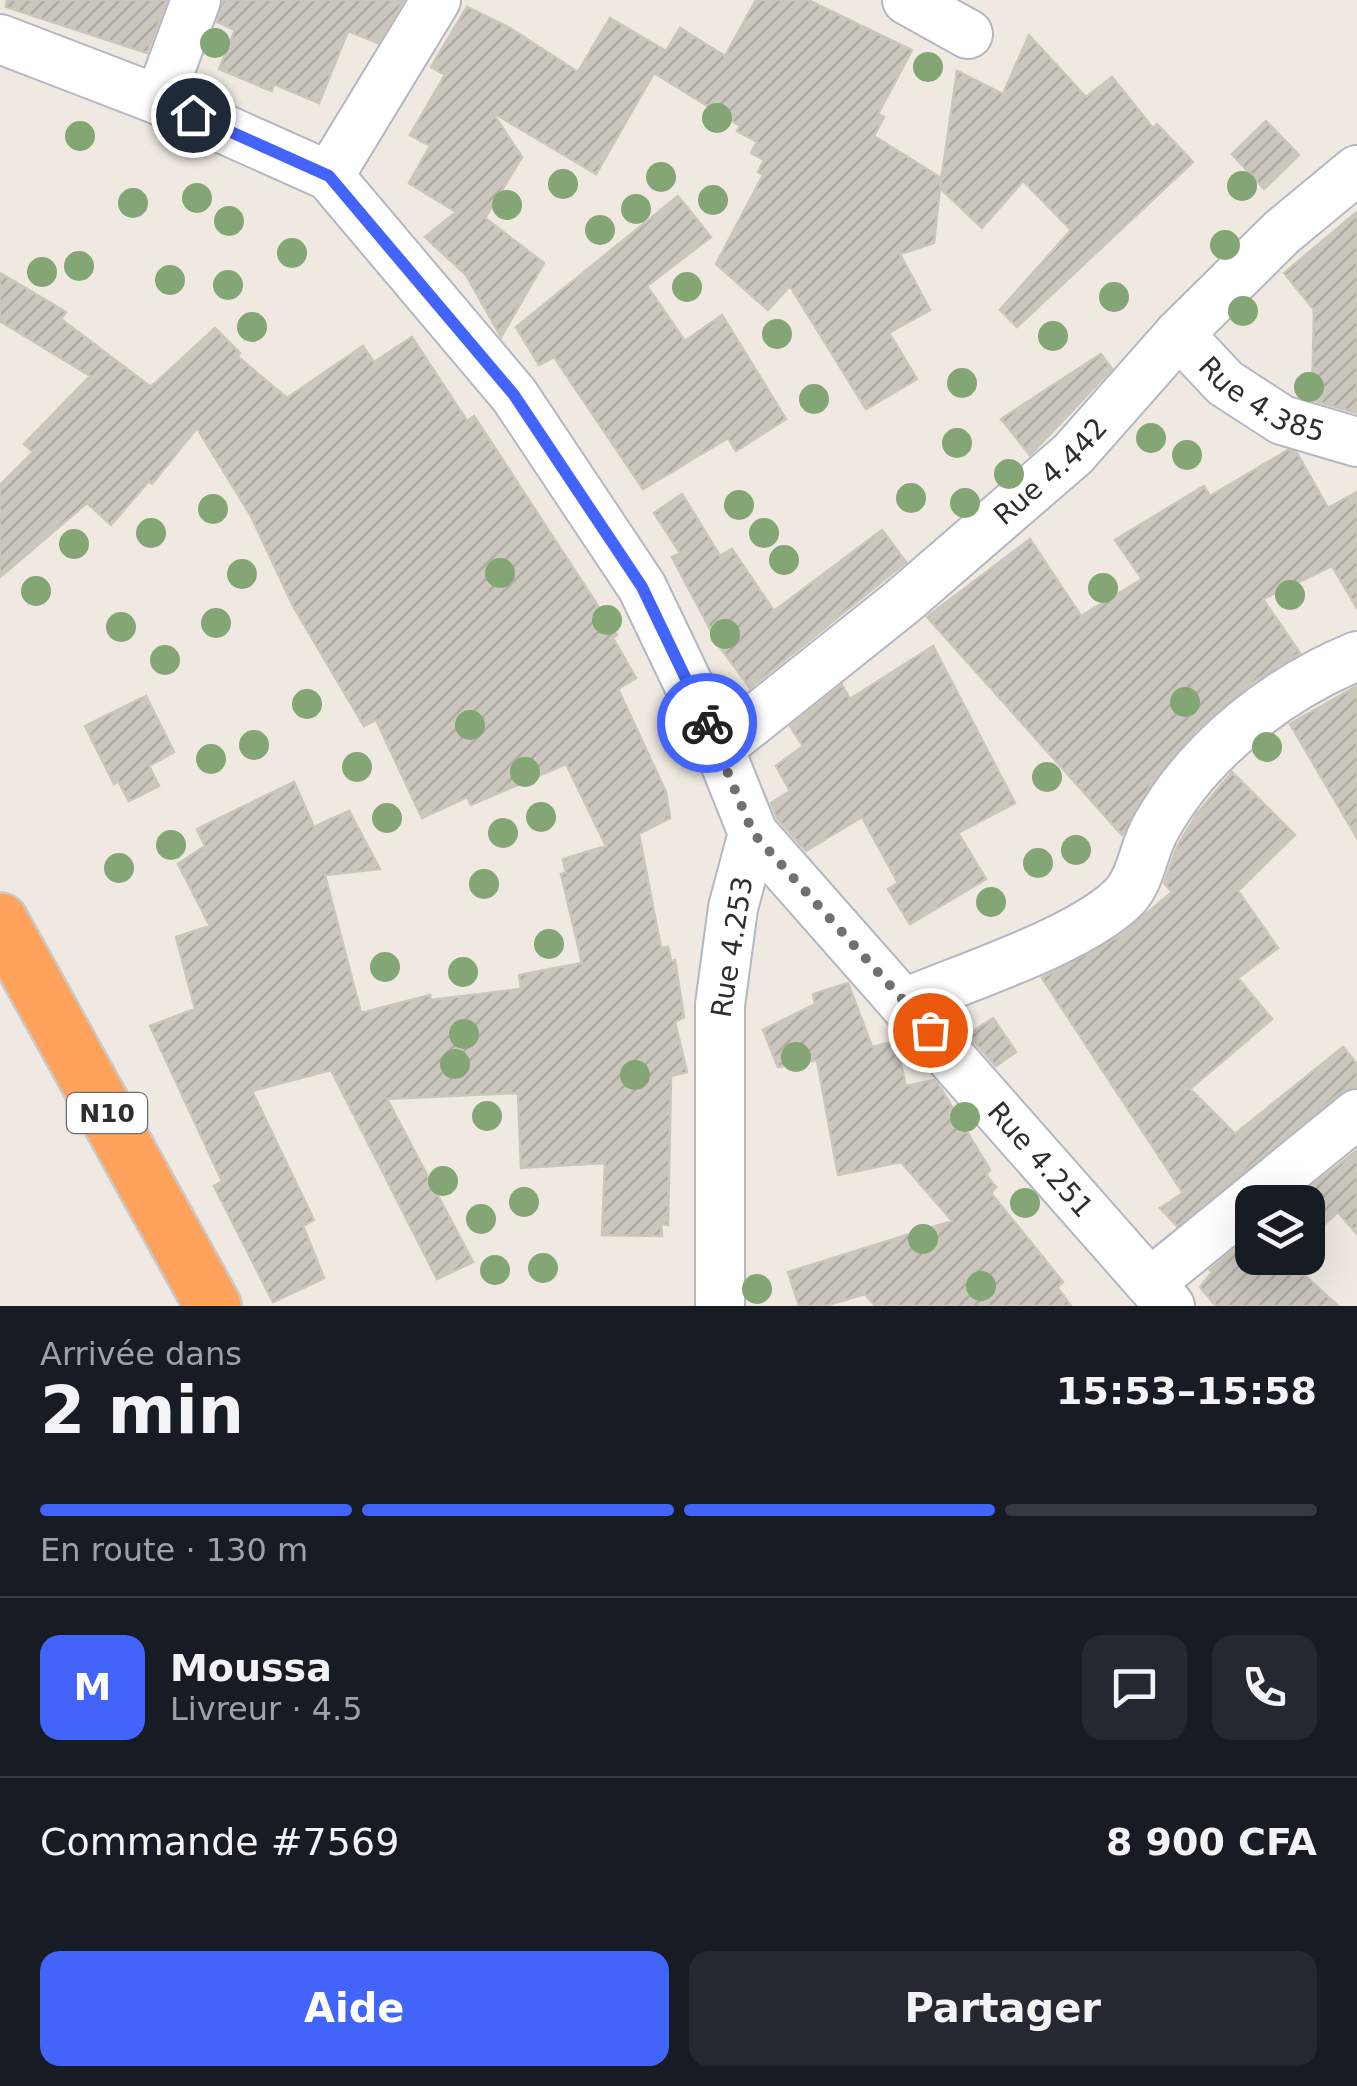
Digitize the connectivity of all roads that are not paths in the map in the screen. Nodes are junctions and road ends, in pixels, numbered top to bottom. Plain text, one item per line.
1 (196, 0) edge
2 (436, 0) edge
3 (907, 0) edge
4 (968, 34) dead end
5 (0, 39) edge
6 (159, 100) junction
7 (1357, 170) edge
8 (329, 176) junction
9 (1179, 334) junction
10 (1357, 442) edge
11 (1357, 656) edge
12 (719, 748) junction
13 (753, 833) junction
14 (0, 921) edge
15 (905, 1002) junction
16 (1357, 1114) edge
17 (1160, 1295) edge
18 (213, 1306) edge
19 (720, 1306) edge

1 - 6 street
2 - 8 street
3 - 4 street
5 - 6 street
6 - 8 street
7 - 9 street, Rue 4.442
8 - 12 street
9 - 10 street, Rue 4.385
9 - 12 street, Rue 4.442
11 - 15 street
12 - 13 street
13 - 15 street, Rue 4.251
13 - 19 street, Rue 4.253
14 - 18 highway, N10
15 - 17 street, Rue 4.251
16 - 17 street

